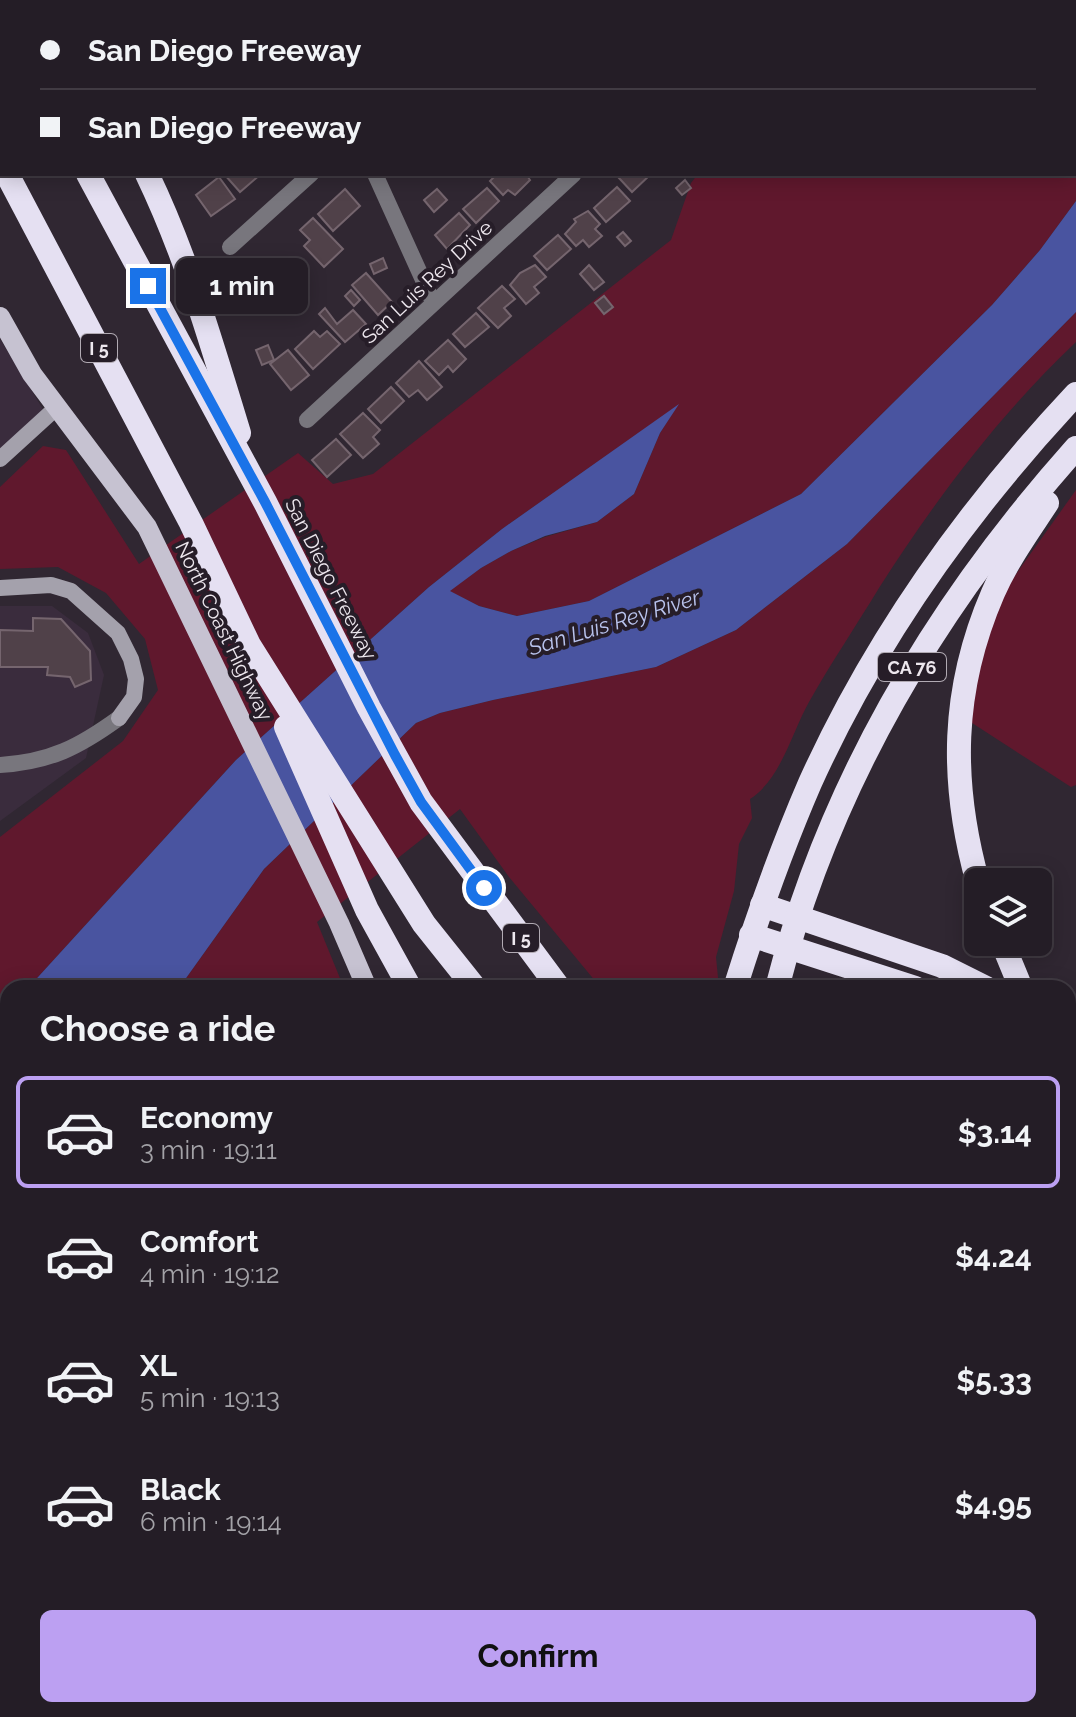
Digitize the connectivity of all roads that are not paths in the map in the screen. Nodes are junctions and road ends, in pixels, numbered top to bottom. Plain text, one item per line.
1 (8, 176) edge
2 (89, 176) edge
3 (148, 176) edge
4 (309, 176) edge
5 (376, 176) edge
6 (572, 176) edge
7 (230, 247) dead end
8 (433, 302) junction
9 (0, 317) edge
10 (1076, 394) edge
11 (56, 408) junction
12 (307, 420) dead end
13 (1076, 448) edge
14 (0, 459) edge
15 (1076, 465) edge
16 (253, 482) junction
17 (0, 588) edge
18 (249, 645) junction
19 (0, 765) edge
20 (974, 868) edge
21 (762, 905) junction
22 (797, 915) junction
23 (751, 935) junction
24 (787, 946) junction
25 (1008, 956) edge
26 (364, 980) edge
27 (406, 980) edge
28 (469, 980) edge
29 (553, 980) edge
30 (737, 980) edge
31 (779, 980) edge
32 (891, 980) edge
33 (970, 980) edge
34 (1018, 980) edge

1 - 18 highway, I 5
2 - 16 highway, San Diego Freeway / I 5
3 - 16 highway
4 - 7 street
5 - 8 street
6 - 8 street, San Luis Rey Drive
8 - 12 street, San Luis Rey Drive
9 - 11 main road, North Coast Highway
10 - 21 highway, CA 76
11 - 14 street
11 - 26 main road, North Coast Highway
13 - 22 highway, CA 76
15 - 20 highway
16 - 29 highway, San Diego Freeway / I 5
17 - 19 street
18 - 27 highway
18 - 28 highway, I 5
21 - 22 highway
21 - 23 highway, CA 76
22 - 24 highway, CA 76
22 - 33 highway
23 - 24 highway
23 - 30 highway, CA 76
24 - 31 highway, CA 76
24 - 32 highway
25 - 34 highway

